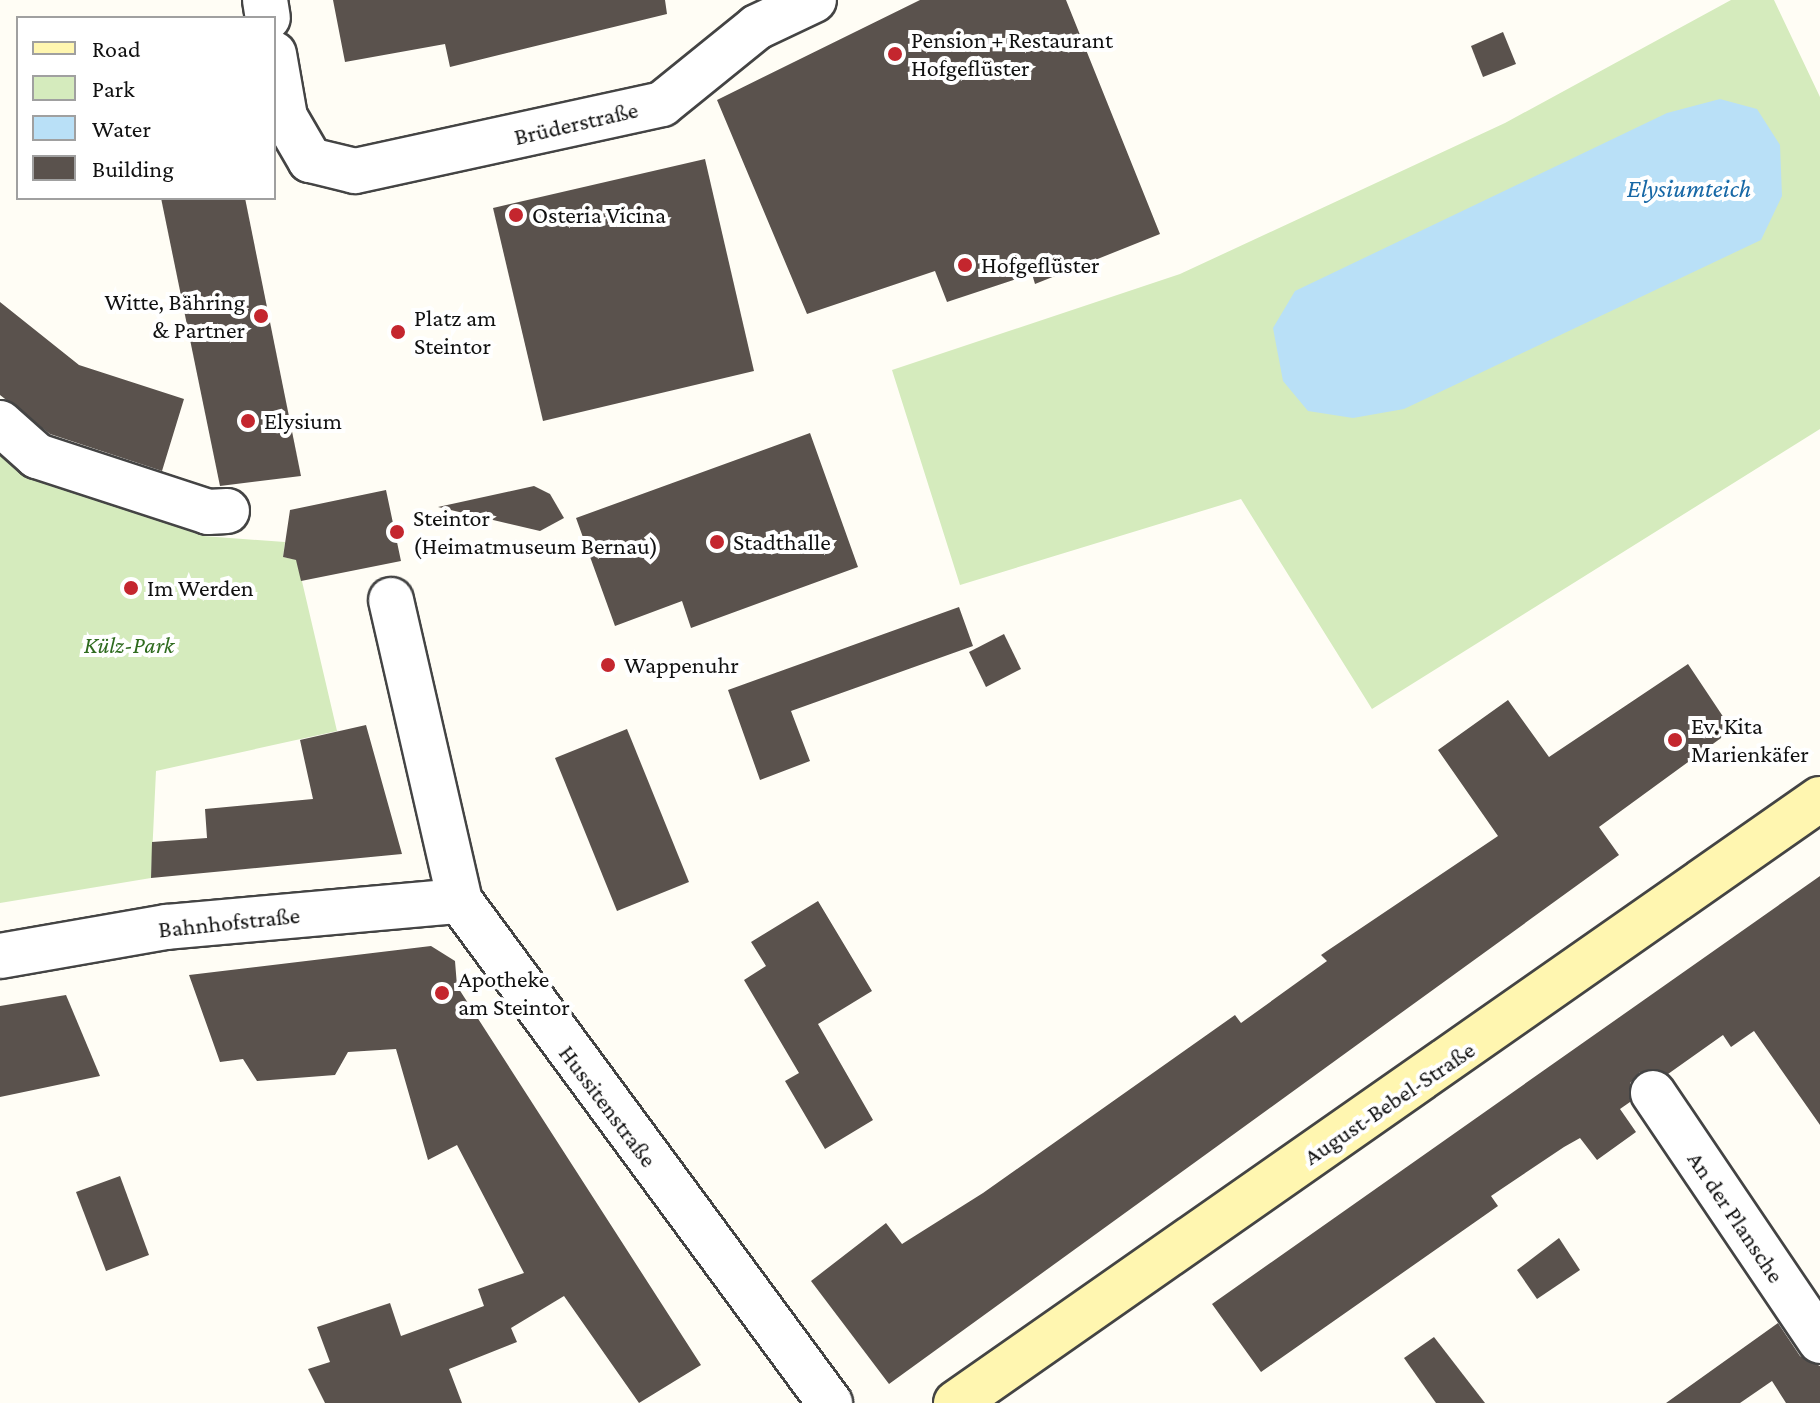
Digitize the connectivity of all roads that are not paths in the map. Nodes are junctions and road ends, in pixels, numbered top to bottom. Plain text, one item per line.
1 (814, 0) edge
2 (276, 65) edge
3 (0, 423) edge
4 (227, 511) dead end
5 (391, 600) dead end
6 (1820, 799) edge
7 (460, 901) junction
8 (0, 956) edge
9 (1653, 1093) dead end
10 (1820, 1341) edge
11 (830, 1403) edge
12 (956, 1403) edge

1 - 2 street, Brüderstraße
3 - 4 street
5 - 7 street, Hussitenstraße
6 - 12 main road, August-Bebel-Straße
7 - 8 street, Bahnhofstraße
7 - 11 street, Hussitenstraße
9 - 10 street, An der Plansche

